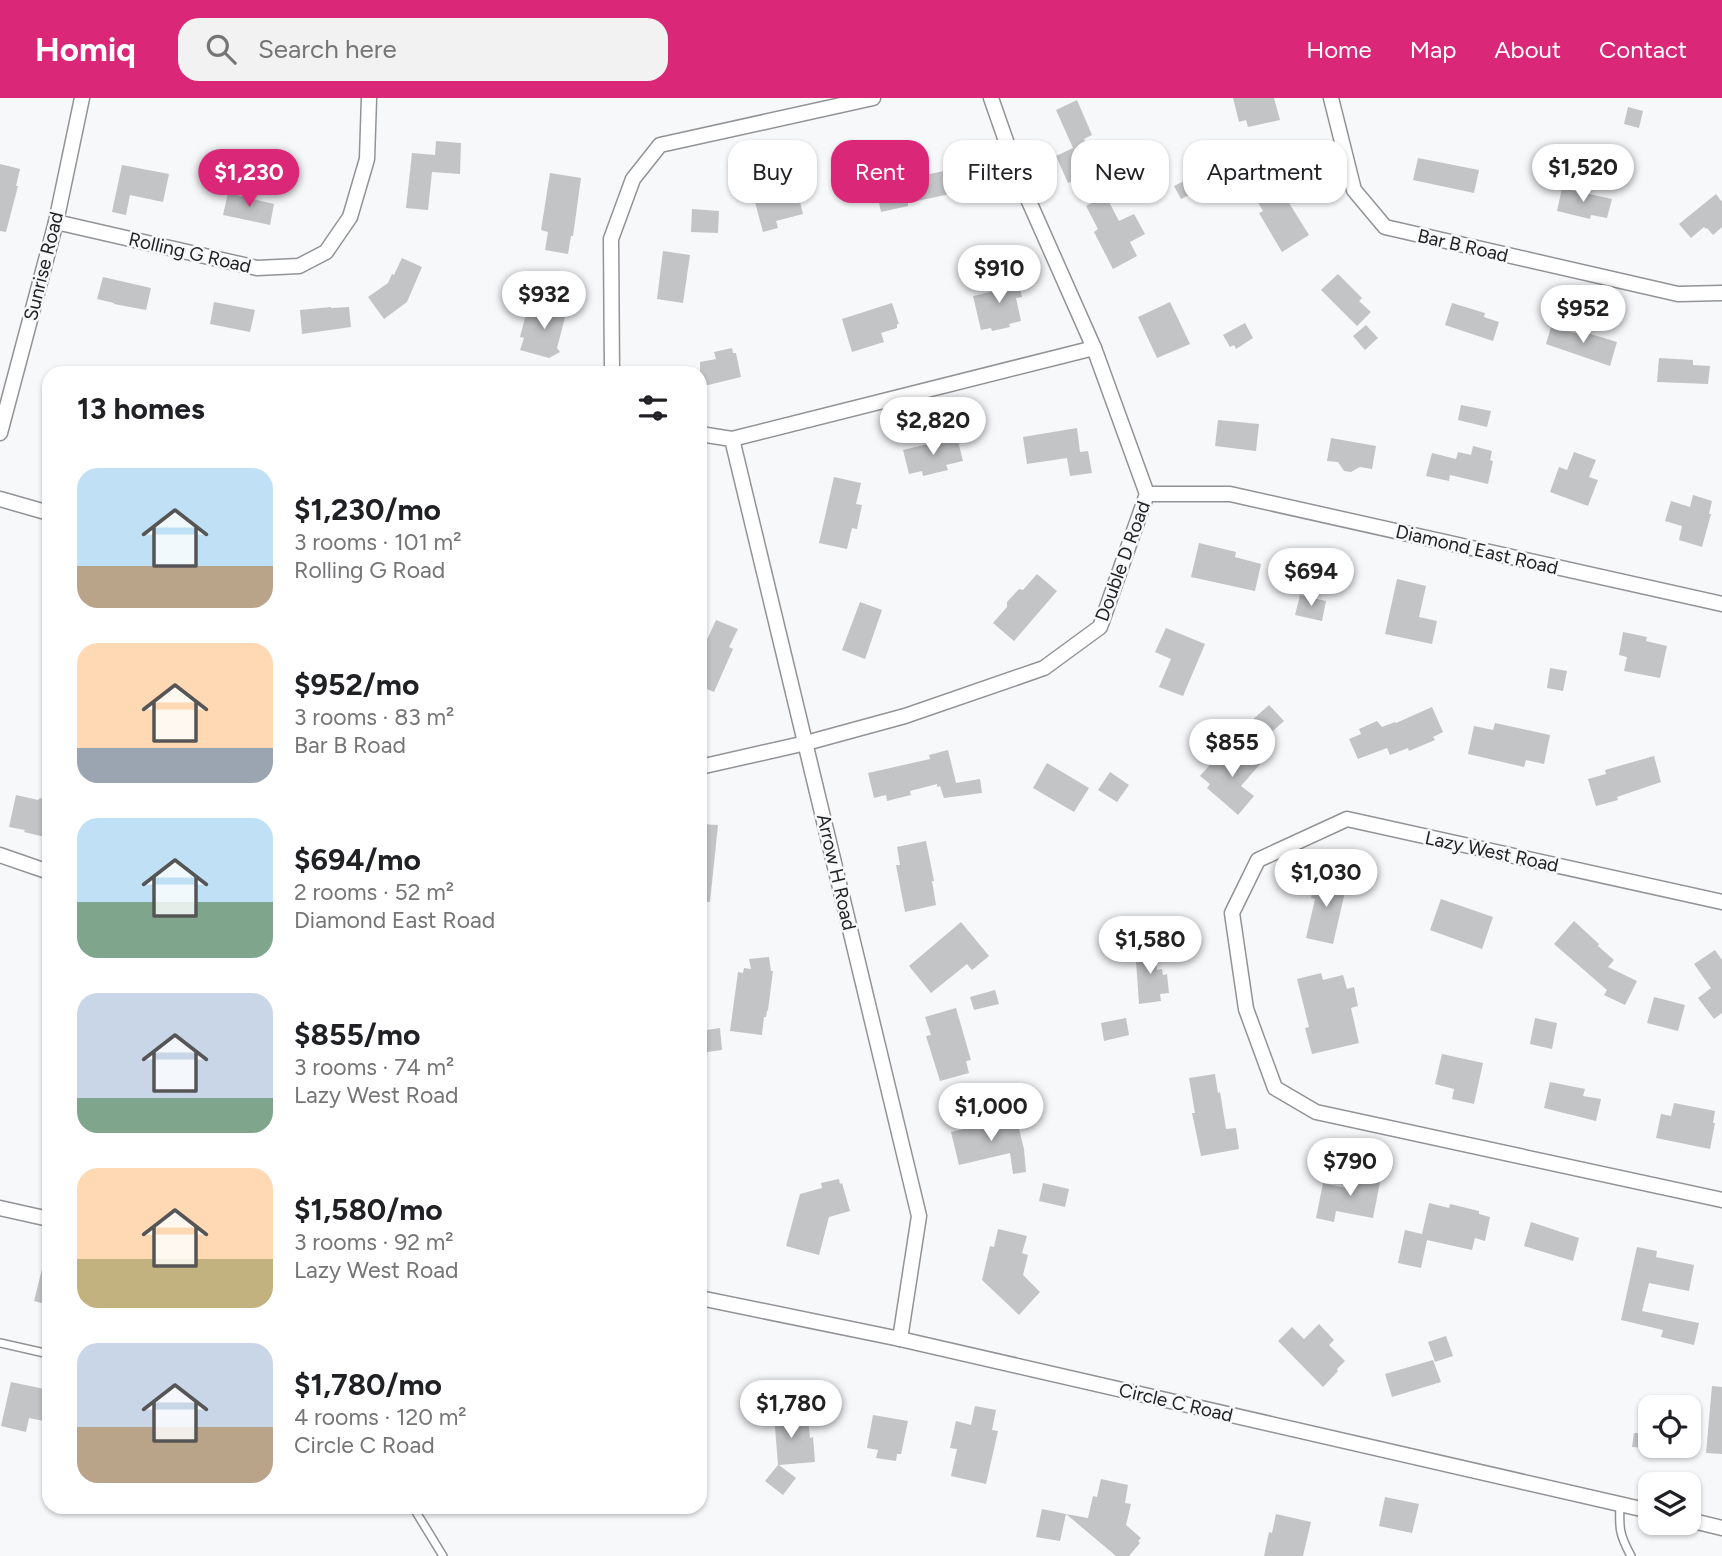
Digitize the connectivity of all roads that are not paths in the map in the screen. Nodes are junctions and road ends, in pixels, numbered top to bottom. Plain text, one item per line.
1 (82, 98) edge
2 (369, 98) edge
3 (873, 98) edge
4 (991, 98) edge
5 (1331, 98) edge
6 (56, 222) junction
7 (1722, 293) edge
8 (1094, 348) junction
9 (612, 366) edge
10 (0, 433) edge
11 (707, 435) edge
12 (732, 439) junction
13 (1147, 494) junction
14 (0, 499) edge
15 (42, 511) edge
16 (1722, 604) edge
17 (806, 743) junction
18 (707, 765) edge
19 (0, 855) edge
20 (42, 870) edge
21 (1722, 902) edge
22 (1722, 1200) edge
23 (0, 1208) edge
24 (42, 1217) edge
25 (707, 1299) edge
26 (900, 1339) junction
27 (0, 1343) edge
28 (42, 1352) edge
29 (1620, 1503) junction
30 (1638, 1508) edge
31 (417, 1514) edge
32 (1701, 1523) edge
33 (1722, 1528) edge
34 (443, 1556) edge
35 (1631, 1556) edge

1 - 6 street, Sunrise Road
2 - 6 street, Rolling G Road
3 - 9 street
4 - 8 street, Double D Road
5 - 7 street, Bar B Road
6 - 10 street, Sunrise Road
8 - 12 street
8 - 13 street, Double D Road
11 - 12 street
12 - 17 street, Arrow H Road
13 - 16 street, Diamond East Road
13 - 17 street, Double D Road
14 - 15 street
17 - 18 street, Double D Road
17 - 26 street, Arrow H Road
19 - 20 street
21 - 22 street, Lazy West Road
23 - 24 street
25 - 26 street, Circle C Road
26 - 29 street, Circle C Road
27 - 28 lane
29 - 30 street, Circle C Road
29 - 35 lane
31 - 34 lane
32 - 33 street

